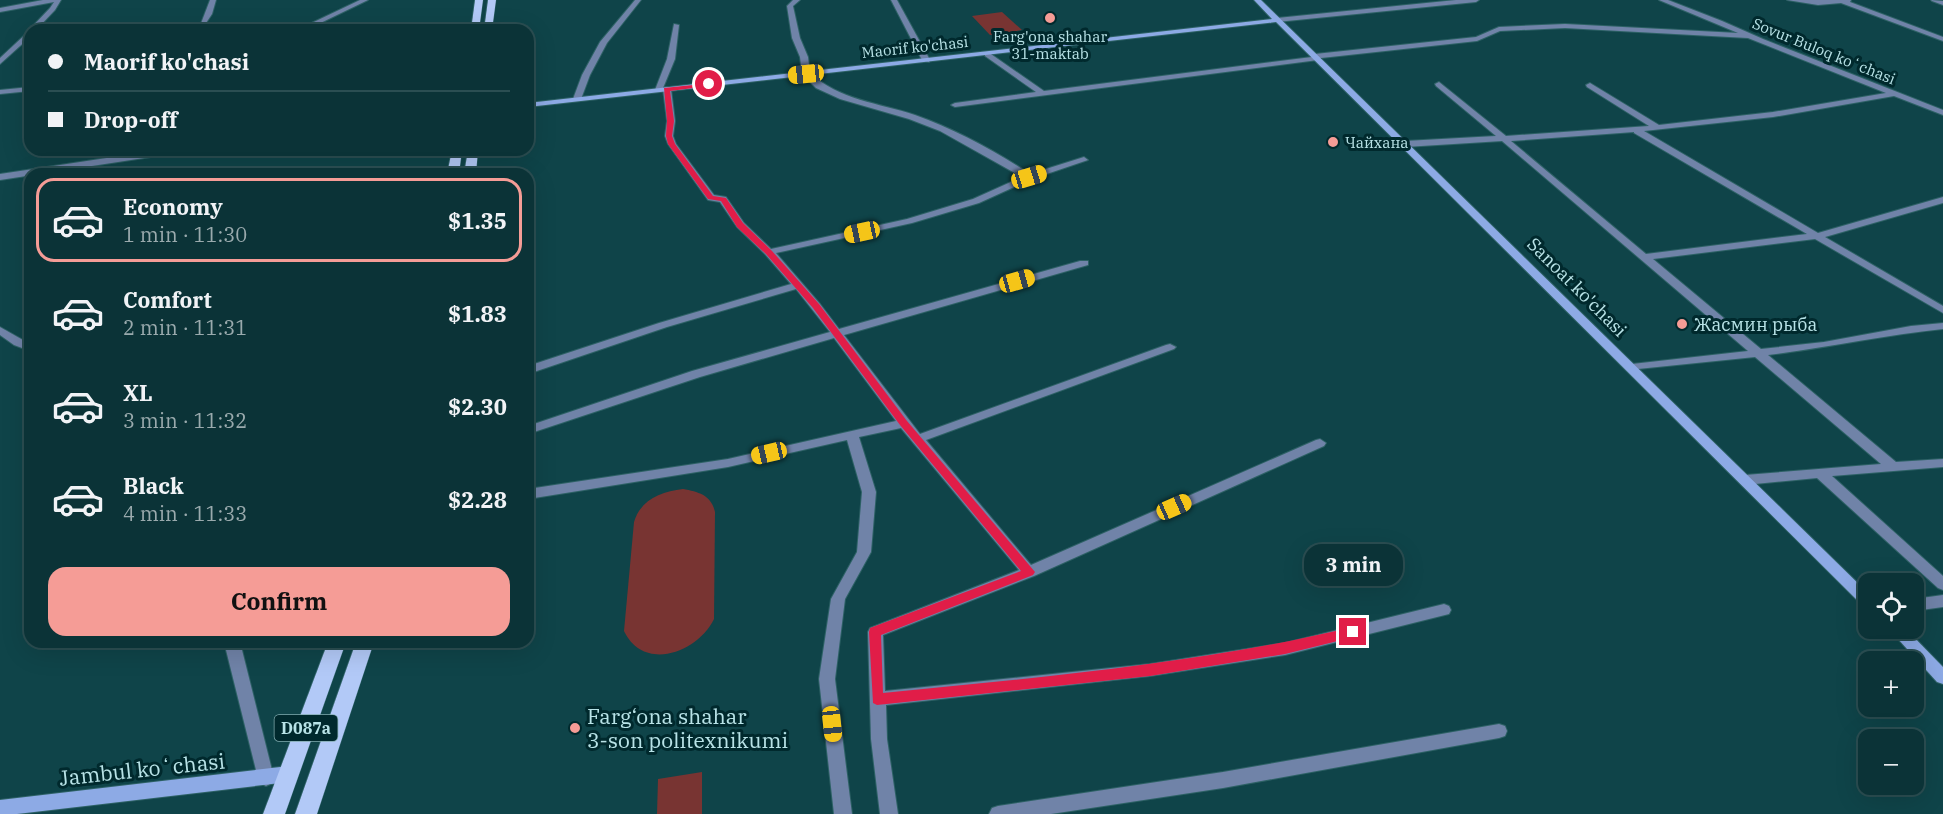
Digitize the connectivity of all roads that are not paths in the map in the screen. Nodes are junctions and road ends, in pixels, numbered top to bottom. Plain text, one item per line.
1 (56, 0) edge
2 (213, 0) edge
3 (365, 0) edge
4 (479, 0) edge
5 (492, 0) edge
6 (638, 0) edge
7 (797, 0) edge
8 (894, 0) edge
9 (1257, 0) edge
10 (1428, 0) edge
11 (1476, 0) edge
12 (1649, 0) edge
13 (1663, 0) edge
14 (1790, 0) edge
15 (1855, 0) edge
16 (1934, 0) edge
17 (1843, 2) junction
18 (1435, 3) junction
19 (1943, 3) edge
20 (0, 10) edge
21 (1277, 20) junction
22 (38, 24) edge
23 (203, 24) edge
24 (313, 24) edge
25 (476, 24) edge
26 (489, 24) edge
27 (676, 25) dead end
28 (1750, 36) junction
29 (24, 38) edge
30 (1943, 39) edge
31 (988, 54) junction
32 (1317, 57) junction
33 (926, 60) junction
34 (0, 62) edge
35 (806, 74) junction
36 (1439, 84) dead end
37 (1590, 85) dead end
38 (663, 89) junction
39 (24, 90) edge
40 (0, 92) edge
41 (1041, 92) junction
42 (1894, 94) junction
43 (578, 99) junction
44 (534, 104) edge
45 (955, 105) dead end
46 (1943, 113) edge
47 (1659, 128) junction
48 (1637, 130) junction
49 (1506, 139) junction
50 (1405, 144) junction
51 (138, 156) edge
52 (1084, 160) dead end
53 (59, 168) edge
54 (24, 173) edge
55 (0, 177) edge
56 (1029, 177) junction
57 (1943, 200) edge
58 (1817, 236) junction
59 (769, 252) junction
60 (1643, 257) junction
61 (1084, 262) dead end
62 (798, 285) junction
63 (1943, 310) edge
64 (1943, 326) edge
65 (0, 330) edge
66 (837, 332) junction
67 (24, 346) edge
68 (1170, 347) dead end
69 (1760, 353) junction
70 (534, 368) edge
71 (1632, 368) junction
72 (904, 423) junction
73 (534, 428) edge
74 (852, 435) junction
75 (917, 439) junction
76 (1320, 442) dead end
77 (1943, 463) edge
78 (1891, 465) junction
79 (1820, 472) junction
80 (1745, 480) junction
81 (534, 493) edge
82 (1029, 572) junction
83 (1943, 584) edge
84 (1858, 592) edge
85 (1943, 601) edge
86 (1924, 604) edge
87 (1444, 610) dead end
88 (1906, 639) edge
89 (234, 648) edge
90 (335, 648) edge
91 (363, 648) edge
92 (1943, 677) edge
93 (877, 699) junction
94 (1499, 731) dead end
95 (289, 774) junction
96 (266, 778) junction
97 (0, 808) edge
98 (274, 814) edge
99 (306, 814) edge
100 (843, 814) edge
101 (889, 814) edge
102 (998, 814) edge

1 - 20 street
1 - 22 street
2 - 23 street
3 - 24 street
4 - 25 main road
5 - 26 main road
6 - 43 street
7 - 35 street
8 - 33 street
9 - 21 main road, Sanoat ko'chasi
10 - 18 street
11 - 18 street
12 - 13 street
13 - 28 street, Sovur Buloq koʻchasi
14 - 17 street
15 - 17 street
16 - 19 street
17 - 30 street
18 - 21 street
21 - 31 main road, Maorif ko'chasi
21 - 32 main road, Sanoat ko'chasi
27 - 38 street
28 - 32 street
28 - 42 street, Sovur Buloq koʻchasi
29 - 34 street
31 - 33 main road, Maorif ko'chasi
31 - 41 street
32 - 41 street
32 - 50 main road, Sanoat ko'chasi
33 - 35 main road, Maorif ko'chasi
35 - 38 main road, Maorif ko'chasi
35 - 56 street
36 - 49 street
37 - 47 street
38 - 43 main road, Maorif ko'chasi
38 - 59 street
39 - 40 street
41 - 45 street
42 - 46 street, Sovur Buloq koʻchasi
42 - 47 street
43 - 44 main road, Maorif ko'chasi
47 - 48 street
48 - 49 street
48 - 58 street
49 - 50 street
49 - 60 street
50 - 71 main road, Sanoat ko'chasi
51 - 53 street
52 - 56 street
54 - 55 street
56 - 59 street
57 - 58 street
58 - 60 street
58 - 63 street
59 - 62 street
60 - 69 street
61 - 66 street
62 - 66 street
62 - 70 street
64 - 69 street
65 - 67 street
66 - 72 street
66 - 73 street
68 - 75 street
69 - 71 street
69 - 78 street
71 - 80 main road, Sanoat ko'chasi
72 - 74 street
72 - 75 street
74 - 81 street
74 - 100 street
75 - 82 street
76 - 82 street
77 - 78 street
78 - 79 street
79 - 80 street
79 - 83 street
80 - 84 main road, Sanoat ko'chasi
82 - 93 street
85 - 86 street
87 - 93 street
88 - 92 main road
89 - 96 street
90 - 95 main road, D087a
91 - 99 main road, D087a
93 - 101 street
94 - 102 street
95 - 96 main road, Jambul koʻchasi
95 - 98 main road, D087a
96 - 97 main road, Jambul koʻchasi

